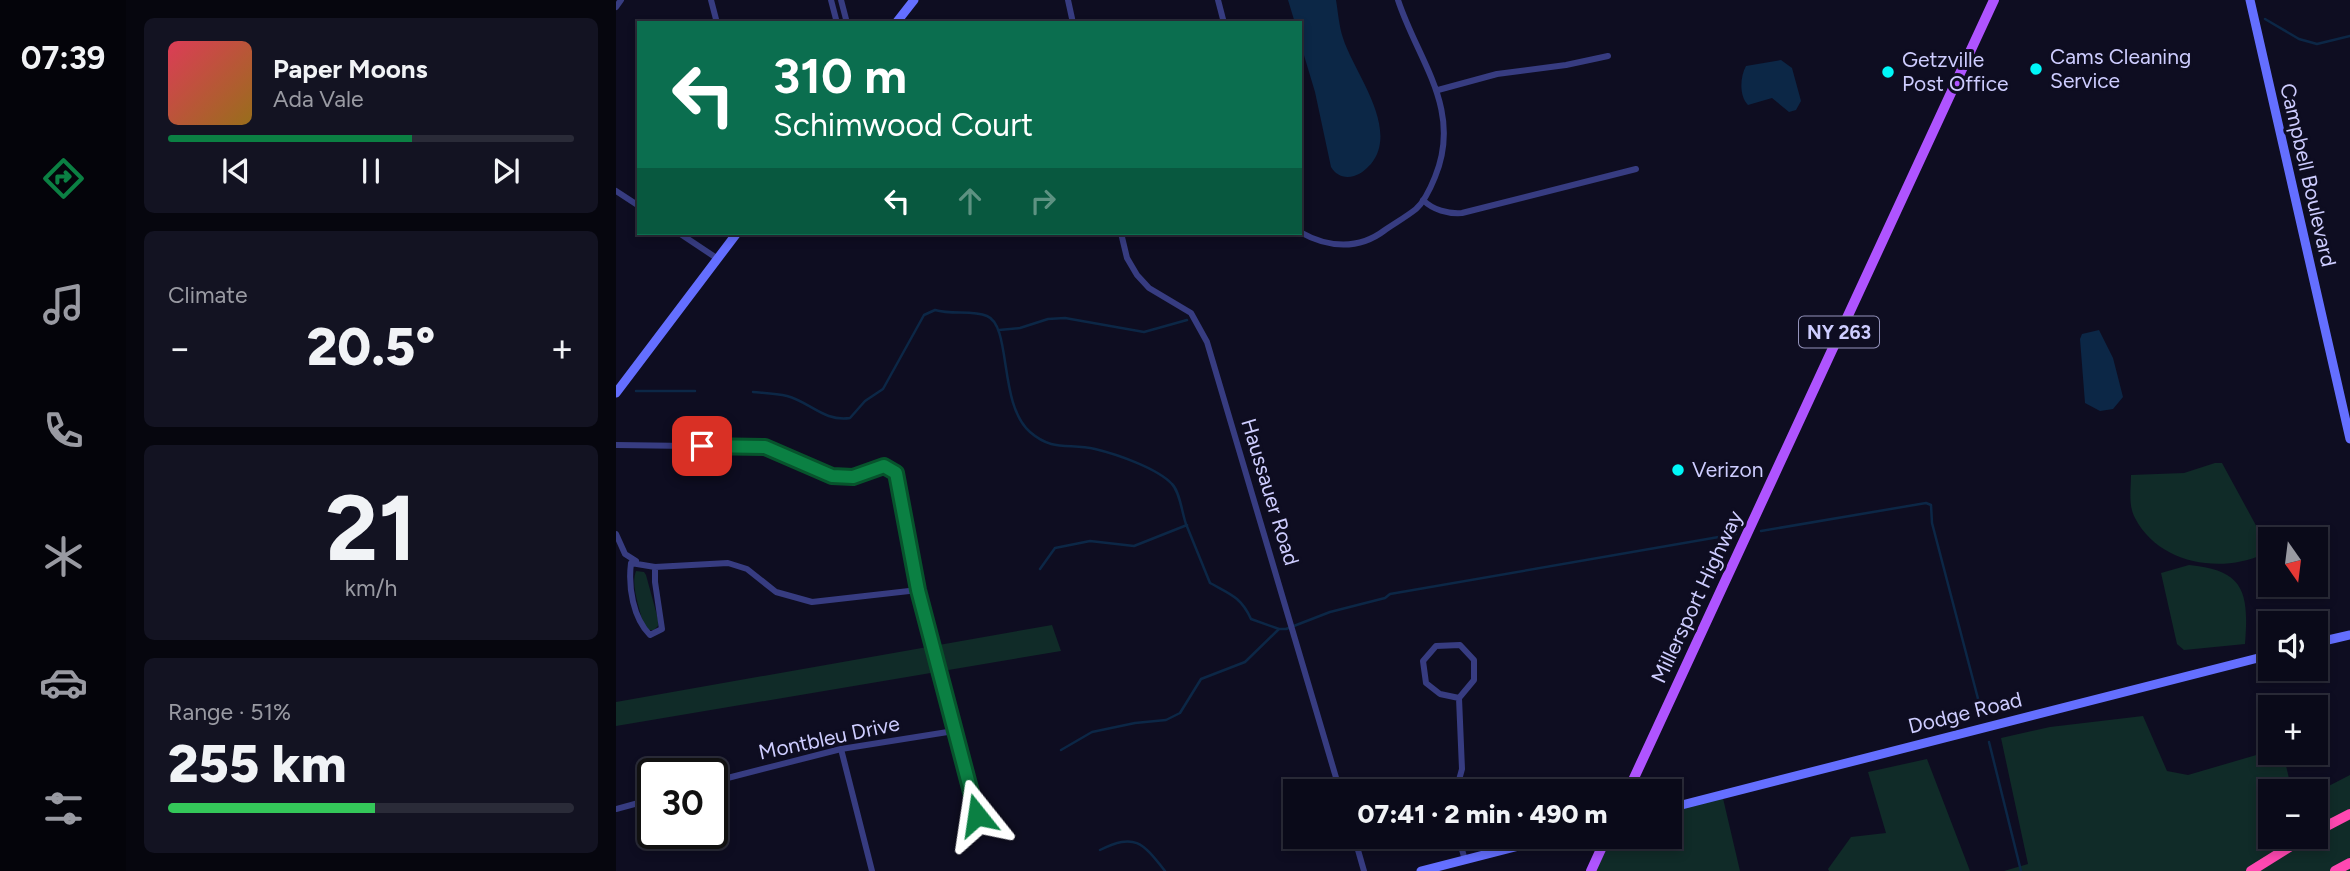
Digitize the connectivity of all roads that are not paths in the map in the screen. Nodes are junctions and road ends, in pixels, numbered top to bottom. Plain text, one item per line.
1 (621, 0) edge
2 (711, 0) edge
3 (831, 0) edge
4 (841, 0) edge
5 (914, 0) edge
6 (1068, 0) edge
7 (1218, 0) edge
8 (1398, 0) edge
9 (1994, 0) edge
10 (2250, 0) edge
11 (616, 7) edge
12 (716, 21) edge
13 (836, 21) edge
14 (846, 21) edge
15 (898, 21) edge
16 (1073, 21) edge
17 (1223, 21) edge
18 (1608, 56) dead end
19 (1438, 90) junction
20 (1636, 169) dead end
21 (616, 191) edge
22 (1423, 200) junction
23 (637, 205) edge
24 (1302, 233) edge
25 (682, 235) edge
26 (736, 235) edge
27 (1122, 235) edge
28 (718, 259) junction
29 (616, 393) edge
30 (2350, 439) edge
31 (616, 445) edge
32 (616, 453) edge
33 (616, 534) edge
34 (631, 563) junction
35 (655, 567) junction
36 (918, 590) junction
37 (2350, 635) edge
38 (2328, 640) edge
39 (2258, 658) edge
40 (1458, 698) junction
41 (954, 731) junction
42 (841, 749) junction
43 (728, 778) edge
44 (1336, 779) edge
45 (1459, 779) edge
46 (1634, 779) edge
47 (637, 803) edge
48 (1682, 805) edge
49 (616, 809) edge
50 (2350, 814) edge
51 (977, 815) dead end
52 (2328, 825) edge
53 (1358, 849) edge
54 (1462, 849) edge
55 (1508, 849) edge
56 (1601, 849) edge
57 (2286, 849) edge
58 (1465, 860) junction
59 (2350, 863) edge
60 (872, 871) edge
61 (1364, 871) edge
62 (1421, 871) edge
63 (1591, 871) edge
64 (2251, 871) edge
65 (2335, 871) edge

1 - 11 street
2 - 12 street
3 - 13 street
4 - 14 street
5 - 15 street
6 - 16 street
7 - 17 street
8 - 19 street
9 - 46 main road, Millersport Highway / NY 263
10 - 30 street, Campbell Boulevard
18 - 19 street
19 - 22 street
20 - 22 street
21 - 23 street
22 - 24 street
25 - 28 street
26 - 28 street
27 - 44 street, Haussauer Road
28 - 29 street
31 - 32 street
31 - 36 street
33 - 34 street
34 - 35 street
34 - 35 street
35 - 36 street
36 - 41 street
37 - 38 street
39 - 48 street, Dodge Road
40 - 40 street
40 - 45 street
41 - 42 street, Montbleu Drive
41 - 51 street
42 - 43 street, Montbleu Drive
42 - 60 street
47 - 49 street
50 - 52 highway
53 - 61 street
54 - 58 street
55 - 58 street
56 - 63 main road
57 - 64 highway
58 - 62 street
59 - 65 highway

